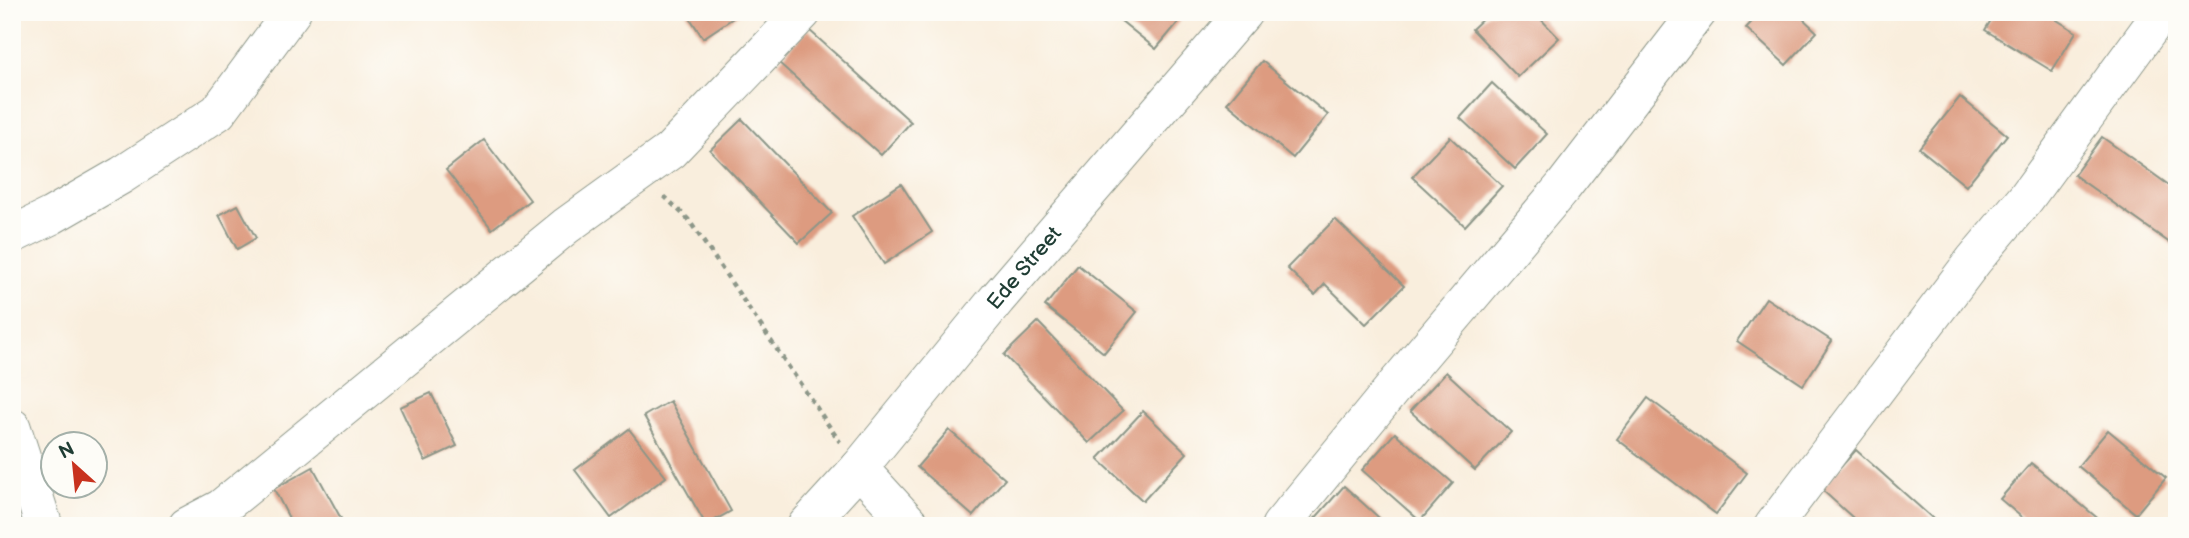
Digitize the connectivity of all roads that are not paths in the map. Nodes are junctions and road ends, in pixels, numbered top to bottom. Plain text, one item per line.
1 (292, 12) edge
2 (803, 12) edge
3 (1244, 12) edge
4 (1698, 12) edge
5 (2162, 12) edge
6 (12, 235) edge
7 (12, 427) edge
8 (859, 468) junction
9 (227, 517) edge
10 (44, 526) edge
11 (187, 526) edge
12 (806, 526) edge
13 (912, 526) edge
14 (1280, 526) edge
15 (1773, 526) edge

1 - 6 street
2 - 9 street
3 - 8 street, Ede Street
4 - 14 street
5 - 15 street
7 - 10 street
8 - 12 street, Ede Street
8 - 13 street
9 - 11 street

